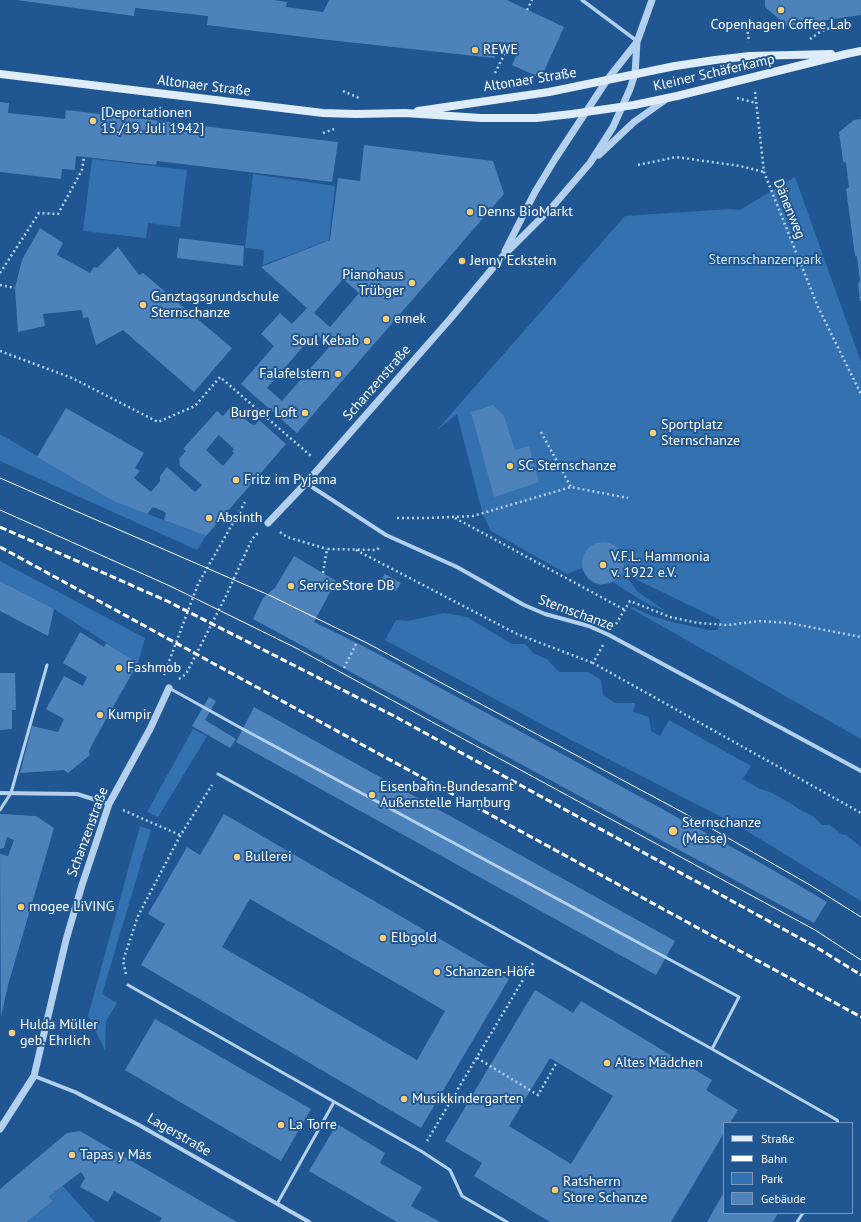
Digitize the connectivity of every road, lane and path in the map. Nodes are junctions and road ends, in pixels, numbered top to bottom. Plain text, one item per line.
1 (532, 0) edge
2 (582, 0) edge
3 (652, 0) edge
4 (527, 10) dead end
5 (747, 26) dead end
6 (638, 42) junction
7 (749, 44) dead end
8 (507, 49) dead end
9 (861, 51) edge
10 (846, 54) junction
11 (495, 73) dead end
12 (0, 74) edge
13 (635, 74) junction
14 (607, 80) junction
15 (754, 89) dead end
16 (667, 98) junction
17 (623, 106) junction
18 (586, 112) junction
19 (405, 113) junction
20 (84, 157) dead end
21 (590, 163) junction
22 (638, 166) dead end
23 (764, 172) junction
24 (502, 257) junction
25 (0, 273) edge
26 (0, 285) edge
27 (16, 288) dead end
28 (0, 351) edge
29 (861, 394) edge
30 (541, 432) dead end
31 (322, 465) junction
32 (306, 483) junction
33 (571, 487) junction
34 (628, 498) dead end
35 (245, 502) dead end
36 (453, 517) junction
37 (398, 518) dead end
38 (268, 523) joint
39 (386, 535) junction
40 (252, 539) dead end
41 (328, 549) junction
42 (356, 550) junction
43 (323, 573) dead end
44 (625, 610) junction
45 (609, 635) junction
46 (861, 637) edge
47 (356, 644) dead end
48 (593, 663) junction
49 (47, 665) dead end
50 (344, 668) dead end
51 (169, 688) junction
52 (163, 701) junction
53 (861, 771) edge
54 (218, 774) joint
55 (0, 793) edge
56 (11, 793) junction
57 (110, 804) junction
58 (0, 810) edge
59 (861, 813) edge
60 (180, 836) junction
61 (540, 953) junction
62 (128, 985) joint
63 (712, 1049) junction
64 (477, 1058) junction
65 (557, 1062) dead end
66 (34, 1076) junction
67 (334, 1102) junction
68 (838, 1122) edge
69 (0, 1129) edge
70 (421, 1151) junction
71 (277, 1204) junction
72 (500, 1220) edge
73 (309, 1222) edge
74 (508, 1222) edge

1 - 4 path
2 - 6 street
3 - 6 street
5 - 7 path
6 - 13 street, Schanzenstraße
6 - 14 street, Schanzenstraße
8 - 11 path
9 - 10 main road, Kleiner Schäferkamp
10 - 13 main road, Kleiner Schäferkamp
10 - 16 main road, Kleiner Schäferkamp
12 - 19 main road, Altonaer Straße
13 - 14 main road, Altonaer Straße
13 - 17 street, Schanzenstraße
14 - 18 street, Schanzenstraße
14 - 19 main road, Altonaer Straße
15 - 23 path, Dänenweg
16 - 17 main road, Kleiner Schäferkamp
16 - 21 street
17 - 18 main road, Kleiner Schäferkamp
17 - 21 street, Schanzenstraße
18 - 19 main road, Altonaer Straße
18 - 24 street, Schanzenstraße
20 - 25 path
21 - 24 street, Schanzenstraße
22 - 23 path
23 - 29 path, Dänenweg
24 - 31 street, Schanzenstraße
26 - 27 path
28 - 31 path
30 - 33 path
31 - 32 street, Schanzenstraße
32 - 38 street, Schanzenstraße
32 - 39 street, Sternschanze
33 - 34 path
33 - 36 path
35 - 52 path
36 - 37 path
36 - 44 path
38 - 41 path
39 - 42 path
39 - 45 street, Sternschanze
40 - 51 path
41 - 42 path
41 - 43 path
42 - 48 path
44 - 45 path
44 - 46 path
45 - 48 path
45 - 53 street, Sternschanze
47 - 50 path
48 - 59 path
49 - 56 lane
51 - 52 street, Schanzenstraße
51 - 63 lane
52 - 57 street, Schanzenstraße
54 - 60 path
54 - 61 lane
55 - 56 street
56 - 57 street
56 - 58 lane
57 - 60 path
57 - 66 street, Schanzenstraße
60 - 62 path
61 - 63 lane
61 - 64 path
62 - 67 lane
63 - 68 lane
64 - 65 path
64 - 70 path
66 - 69 street, Schanzenstraße
66 - 71 street, Lagerstraße
67 - 70 lane
67 - 71 lane
70 - 72 lane
71 - 73 street, Lagerstraße
72 - 74 lane

